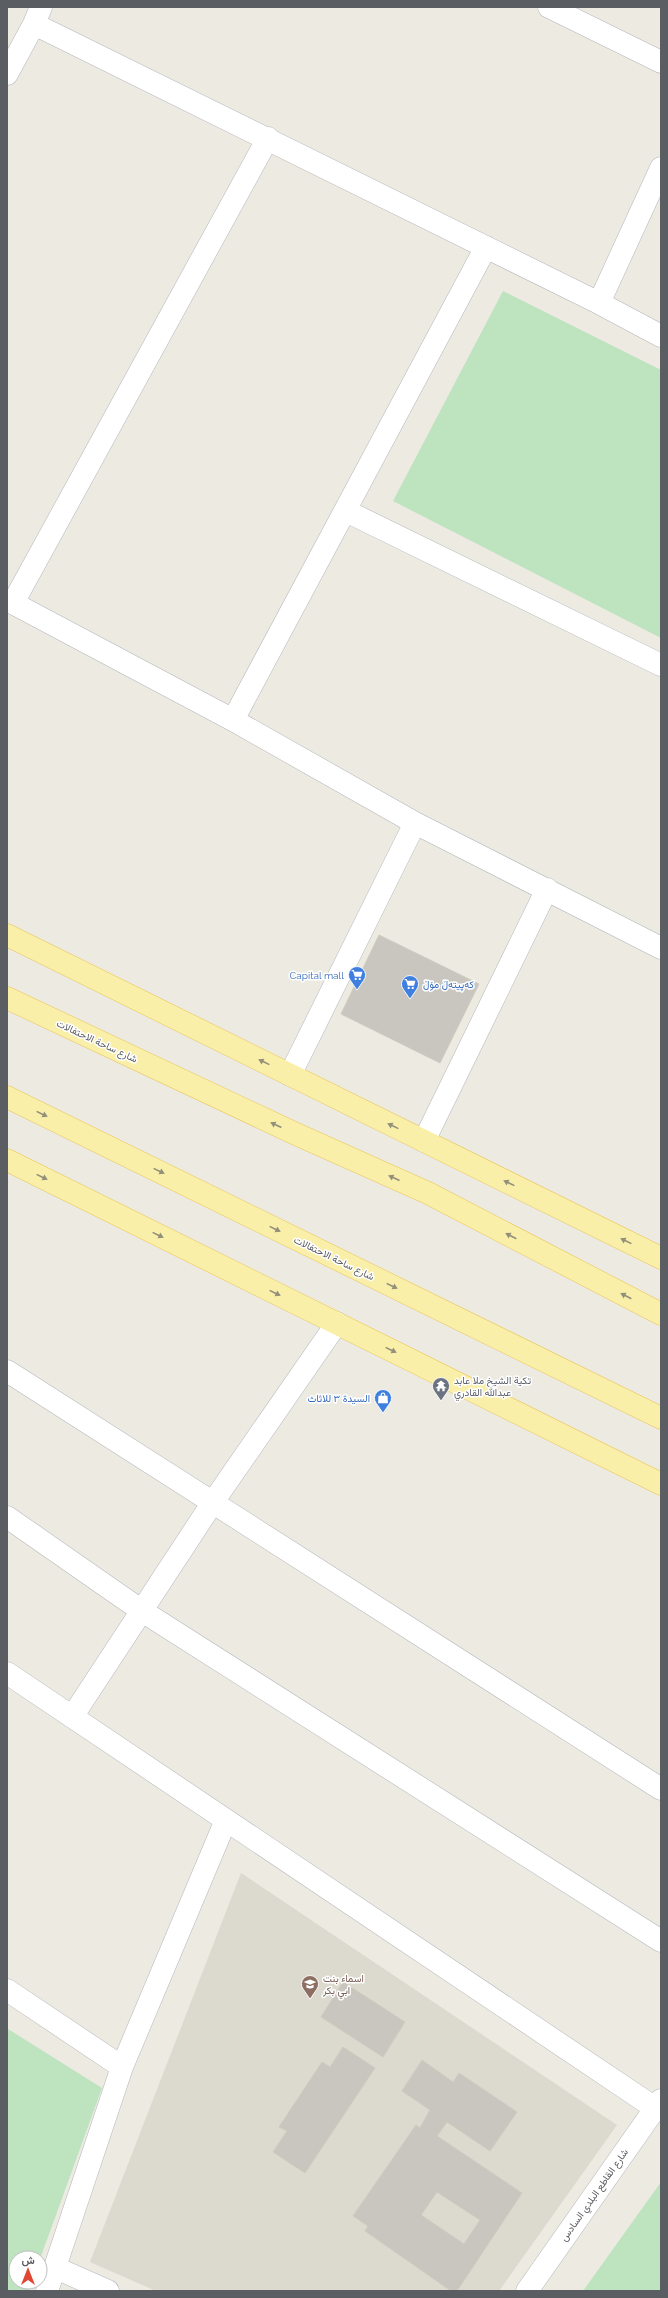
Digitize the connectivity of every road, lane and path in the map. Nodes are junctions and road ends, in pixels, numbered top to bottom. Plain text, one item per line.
1 (549, 7) edge
2 (38, 16) edge
3 (661, 62) edge
4 (7, 74) edge
5 (268, 138) junction
6 (661, 168) edge
7 (486, 247) junction
8 (599, 303) junction
9 (661, 336) edge
10 (346, 511) junction
11 (10, 601) edge
12 (661, 665) edge
13 (233, 720) junction
14 (415, 823) junction
15 (547, 889) junction
16 (7, 935) edge
17 (661, 948) edge
18 (7, 998) edge
19 (290, 1075) junction
20 (7, 1096) edge
21 (424, 1141) junction
22 (7, 1160) edge
23 (661, 1258) edge
24 (661, 1314) edge
25 (337, 1324) junction
26 (7, 1370) edge
27 (661, 1418) edge
28 (661, 1484) edge
29 (213, 1502) junction
30 (7, 1517) edge
31 (142, 1611) junction
32 (7, 1674) edge
33 (72, 1717) junction
34 (661, 1789) edge
35 (226, 1820) junction
36 (661, 1941) edge
37 (7, 1990) edge
38 (122, 2067) junction
39 (658, 2104) edge
40 (56, 2268) junction
41 (47, 2291) edge
42 (108, 2291) edge
43 (527, 2291) edge

1 - 3 street
2 - 4 street
2 - 5 street
5 - 7 street
5 - 11 street
6 - 8 street
7 - 8 street
7 - 10 street
8 - 9 street
10 - 12 street
10 - 13 street
11 - 13 street
13 - 14 street
14 - 15 street
14 - 19 street
15 - 17 street
15 - 21 street
19 -> 16 main road
24 -> 18 main road, شارع ساحة الاحتفالات
21 -> 19 main road
20 -> 27 main road, شارع ساحة الاحتفالات
23 -> 21 main road
22 -> 25 main road
25 -> 28 main road
25 - 29 street
26 - 29 street
29 - 31 street
29 - 34 street
30 - 31 street
31 - 33 street
31 - 36 street
32 - 33 street
33 - 35 street
35 - 38 street
35 - 39 street
37 - 38 street
38 - 40 street
39 - 43 street, شارع القاطع البلدي السادس
40 - 41 street
40 - 42 street

